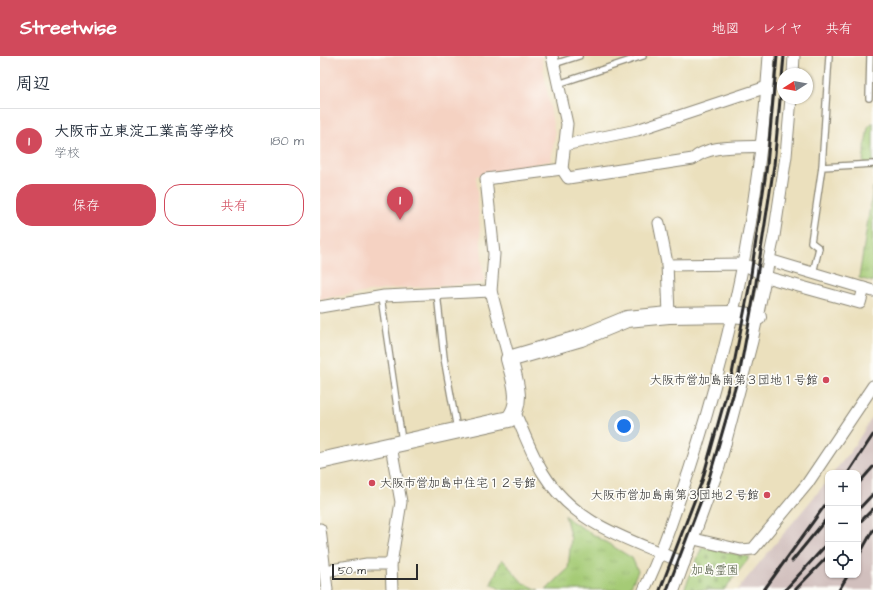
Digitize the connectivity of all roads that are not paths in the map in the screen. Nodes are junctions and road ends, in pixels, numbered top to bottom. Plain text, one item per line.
1 (579, 56) edge
2 (643, 56) edge
3 (769, 56) edge
4 (794, 56) edge
5 (829, 56) edge
6 (870, 56) edge
7 (553, 60) edge
8 (794, 68) edge
9 (558, 84) junction
10 (767, 87) junction
11 (869, 98) dead end
12 (790, 104) edge
13 (564, 145) junction
14 (761, 146) junction
15 (873, 164) edge
16 (822, 167) junction
17 (562, 169) junction
18 (659, 223) dead end
19 (769, 260) junction
20 (744, 264) junction
21 (667, 266) junction
22 (815, 274) junction
23 (766, 277) junction
24 (814, 290) junction
25 (868, 290) edge
26 (491, 291) junction
27 (437, 292) junction
28 (381, 297) junction
29 (320, 307) edge
30 (733, 314) junction
31 (669, 315) junction
32 (758, 317) junction
33 (509, 359) junction
34 (873, 386) edge
35 (515, 413) junction
36 (457, 431) junction
37 (397, 445) junction
38 (320, 461) edge
39 (320, 529) edge
40 (694, 539) junction
41 (662, 553) junction
42 (684, 563) junction
43 (391, 564) junction
44 (325, 571) junction
45 (327, 590) edge
46 (392, 590) edge
47 (644, 590) edge
48 (674, 590) edge

1 - 7 lane
2 - 9 lane
3 - 10 street
4 - 8 street
5 - 16 lane
6 - 11 lane
7 - 9 street
9 - 13 street
10 - 13 street
10 - 14 street
12 - 19 street
13 - 17 street
14 - 17 street
14 - 20 street
15 - 16 lane
16 - 22 lane
17 - 26 street
18 - 21 street
19 - 22 street
19 - 23 street
20 - 21 street
20 - 23 street
20 - 30 street
21 - 31 street
22 - 24 street
22 - 25 street
23 - 24 street
23 - 32 street
24 - 25 street
26 - 27 street
26 - 33 street
27 - 28 street
27 - 36 lane
28 - 29 street
28 - 37 lane
30 - 31 street
30 - 32 street
30 - 41 street
31 - 33 street
32 - 40 street
33 - 35 street
34 - 40 street
35 - 36 street
35 - 41 street
36 - 37 street
37 - 38 street
37 - 43 street
39 - 44 street
40 - 42 street
41 - 42 street
41 - 47 street
42 - 48 street
43 - 44 street
43 - 46 street
44 - 45 street

